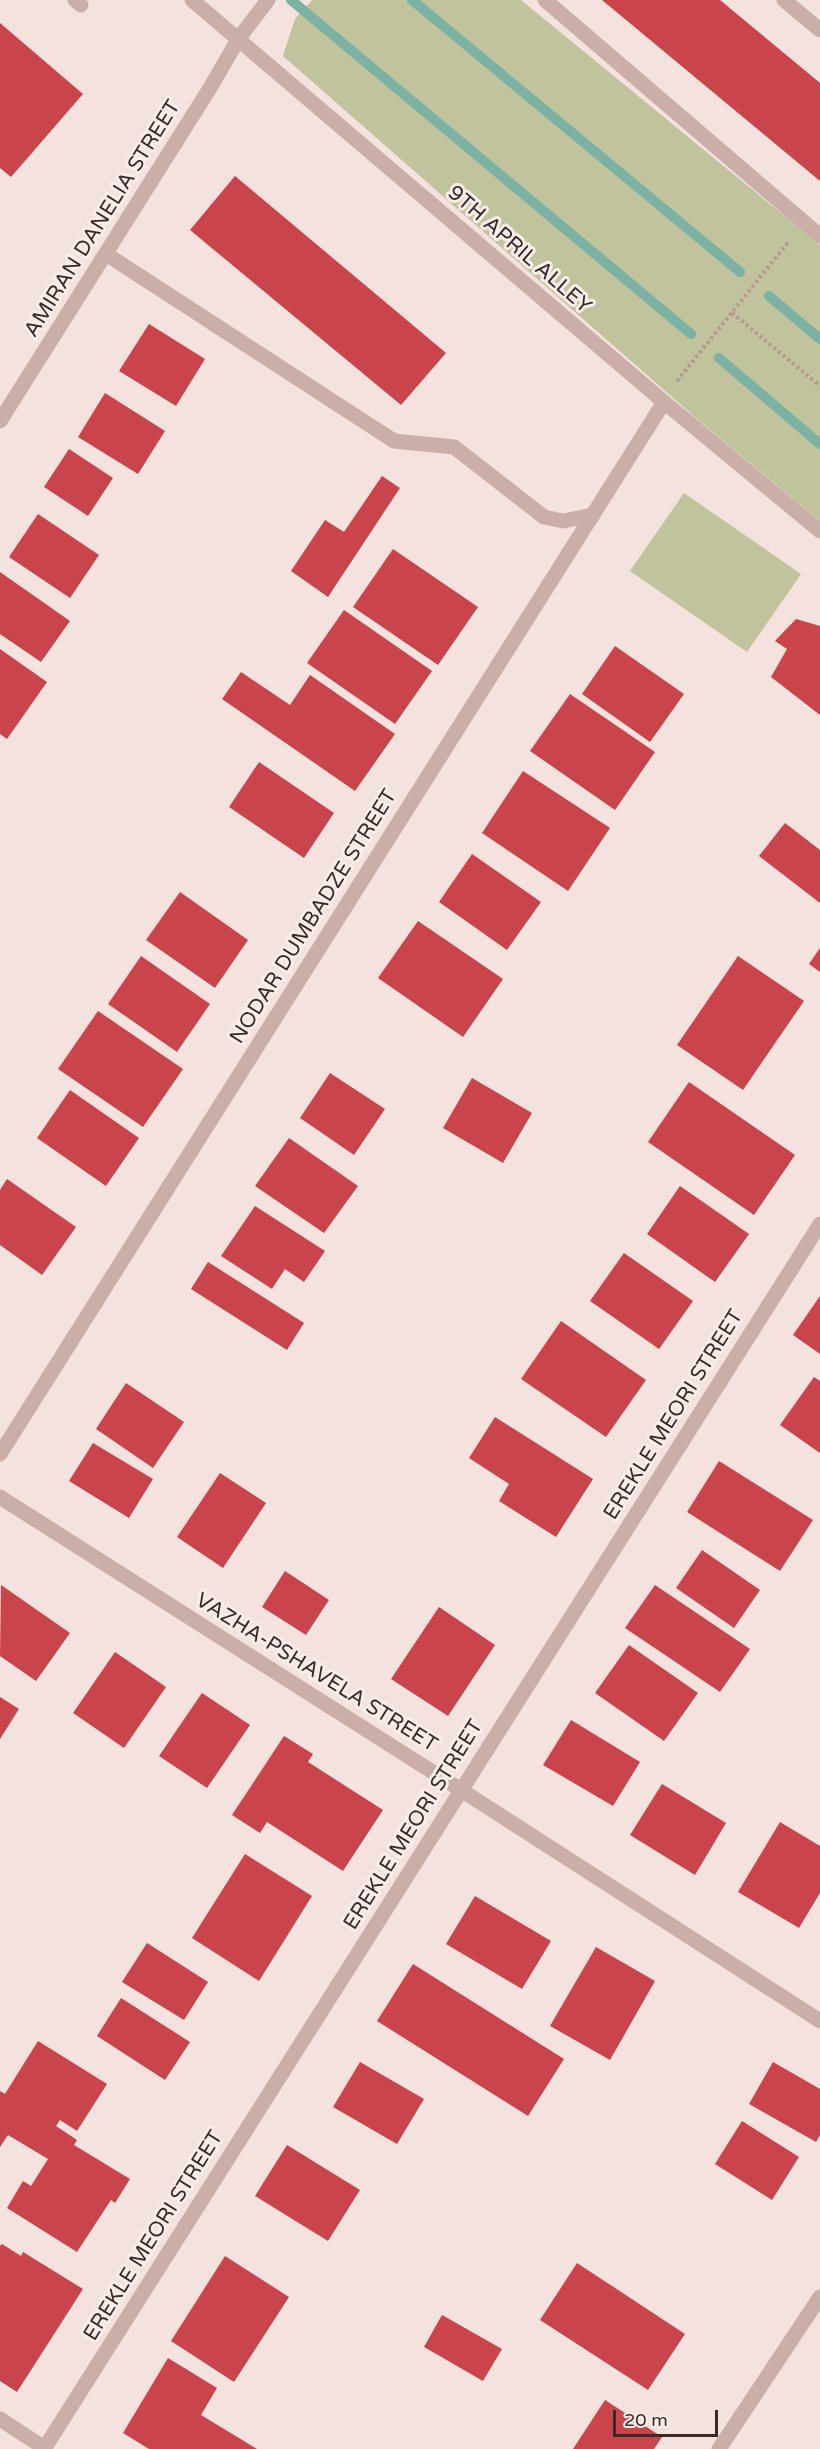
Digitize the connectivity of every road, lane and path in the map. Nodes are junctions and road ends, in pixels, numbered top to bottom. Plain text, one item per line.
1 (192, 0) edge
2 (268, 0) edge
3 (545, 0) edge
4 (784, 0) edge
5 (820, 30) edge
6 (239, 38) junction
7 (804, 223) junction
8 (820, 236) edge
9 (106, 254) junction
10 (732, 313) junction
11 (820, 386) edge
12 (663, 401) junction
13 (0, 421) edge
14 (593, 515) junction
15 (820, 531) edge
16 (820, 1224) edge
17 (0, 1454) edge
18 (0, 1497) edge
19 (461, 1790) junction
20 (820, 2021) edge
21 (820, 2297) edge
22 (0, 2419) edge
23 (45, 2449) edge
24 (719, 2449) edge

1 - 6 street, 9TH APRIL ALLEY
2 - 6 street, AMIRAN DANELIA STREET
3 - 7 street
4 - 5 street
6 - 9 street, AMIRAN DANELIA STREET
6 - 12 street, 9TH APRIL ALLEY
7 - 8 street
7 - 10 path
9 - 13 street, AMIRAN DANELIA STREET
9 - 14 street
10 - 11 path
10 - 12 path
12 - 14 street, NODAR DUMBADZE STREET
12 - 15 street, 9TH APRIL ALLEY
14 - 17 street, NODAR DUMBADZE STREET
16 - 19 street, EREKLE MEORI STREET
18 - 19 street, VAZHA-PSHAVELA STREET
19 - 20 street, VAZHA-PSHAVELA STREET
19 - 23 street, EREKLE MEORI STREET
21 - 24 street
22 - 23 street

